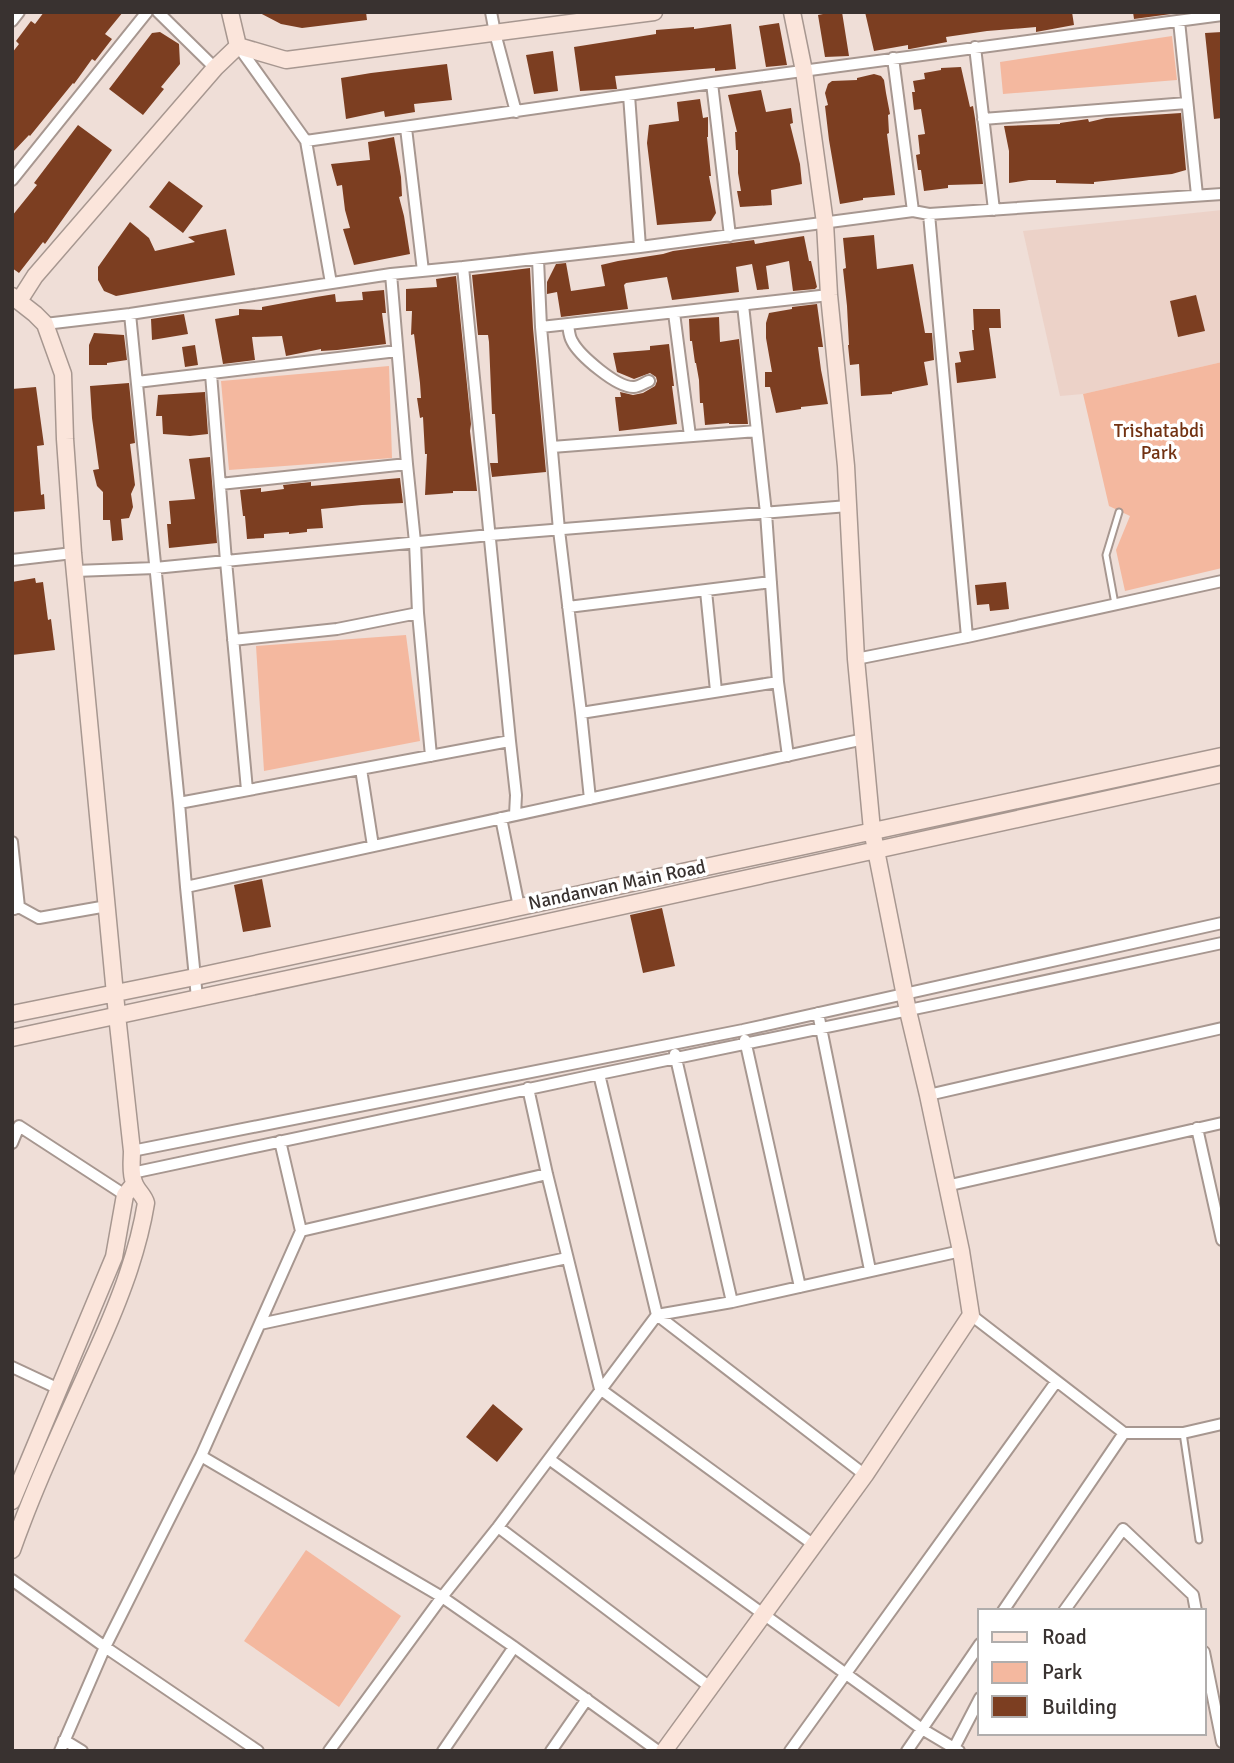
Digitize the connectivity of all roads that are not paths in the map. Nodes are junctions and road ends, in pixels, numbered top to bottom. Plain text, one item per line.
1 (19, 12) edge
2 (147, 12) edge
3 (158, 12) edge
4 (230, 12) edge
5 (491, 12) edge
6 (654, 12) edge
7 (792, 12) edge
8 (1222, 15) edge
9 (1179, 20) junction
10 (12, 21) edge
11 (495, 33) junction
12 (238, 46) junction
13 (975, 47) junction
14 (894, 58) junction
15 (215, 68) junction
16 (804, 71) junction
17 (712, 83) junction
18 (629, 95) junction
19 (1188, 103) junction
20 (516, 112) junction
21 (983, 119) junction
22 (406, 128) junction
23 (306, 141) junction
24 (12, 180) edge
25 (1222, 194) edge
26 (1197, 195) junction
27 (994, 210) junction
28 (913, 211) junction
29 (929, 214) junction
30 (825, 223) junction
31 (730, 236) junction
32 (640, 247) junction
33 (538, 259) junction
34 (463, 267) junction
35 (423, 271) junction
36 (391, 274) junction
37 (331, 283) junction
38 (830, 295) junction
39 (16, 298) edge
40 (743, 305) junction
41 (674, 313) junction
42 (130, 314) junction
43 (45, 324) junction
44 (568, 325) junction
45 (541, 327) junction
46 (397, 351) junction
47 (211, 374) junction
48 (649, 381) dead end
49 (137, 383) junction
50 (757, 432) junction
51 (690, 436) junction
52 (552, 447) junction
53 (407, 464) junction
54 (220, 484) junction
55 (848, 506) junction
56 (1119, 512) dead end
57 (766, 513) junction
58 (559, 530) junction
59 (490, 535) junction
60 (415, 542) junction
61 (72, 553) junction
62 (12, 559) edge
63 (226, 561) junction
64 (155, 568) junction
65 (75, 571) junction
66 (1222, 581) edge
67 (771, 582) junction
68 (706, 591) junction
69 (1115, 604) junction
70 (568, 607) junction
71 (418, 613) junction
72 (967, 637) junction
73 (233, 640) junction
74 (856, 659) junction
75 (778, 682) junction
76 (716, 691) junction
77 (581, 713) junction
78 (864, 738) junction
79 (510, 741) junction
80 (431, 756) junction
81 (788, 756) junction
82 (1222, 756) edge
83 (361, 769) junction
84 (1222, 774) edge
85 (247, 790) junction
86 (590, 799) junction
87 (179, 803) junction
88 (516, 815) junction
89 (501, 818) junction
90 (872, 830) junction
91 (12, 844) edge
92 (373, 846) junction
93 (876, 850) junction
94 (186, 887) junction
95 (107, 906) junction
96 (519, 906) junction
97 (16, 908) edge
98 (1222, 923) edge
99 (1222, 943) edge
100 (195, 977) junction
101 (115, 992) junction
102 (905, 994) junction
103 (197, 998) junction
104 (908, 1011) junction
105 (818, 1013) junction
106 (12, 1014) edge
107 (117, 1015) junction
108 (1222, 1028) edge
109 (821, 1029) junction
110 (743, 1030) junction
111 (12, 1038) edge
112 (746, 1044) junction
113 (673, 1045) junction
114 (676, 1058) junction
115 (599, 1074) junction
116 (528, 1088) junction
117 (928, 1095) junction
118 (1222, 1123) edge
119 (16, 1127) edge
120 (1197, 1128) junction
121 (280, 1141) junction
122 (12, 1143) edge
123 (132, 1151) junction
124 (547, 1174) junction
125 (130, 1184) junction
126 (946, 1186) junction
127 (301, 1231) junction
128 (1222, 1240) edge
129 (961, 1251) junction
130 (568, 1258) junction
131 (870, 1270) junction
132 (800, 1287) junction
133 (732, 1302) junction
134 (657, 1315) junction
135 (971, 1315) junction
136 (260, 1324) junction
137 (12, 1367) edge
138 (1056, 1382) junction
139 (59, 1389) junction
140 (600, 1389) junction
141 (1222, 1424) edge
142 (1124, 1433) junction
143 (1183, 1433) junction
144 (201, 1456) junction
145 (549, 1459) junction
146 (865, 1475) junction
147 (12, 1501) edge
148 (498, 1527) junction
149 (1199, 1541) dead end
150 (814, 1545) junction
151 (12, 1550) edge
152 (12, 1580) edge
153 (442, 1597) junction
154 (1004, 1609) edge
155 (1065, 1609) edge
156 (1196, 1609) edge
157 (763, 1615) junction
158 (105, 1647) junction
159 (514, 1647) junction
160 (978, 1647) edge
161 (1206, 1662) edge
162 (846, 1675) junction
163 (710, 1688) junction
164 (587, 1699) junction
165 (978, 1702) edge
166 (922, 1729) junction
167 (1222, 1742) edge
168 (62, 1746) edge
169 (957, 1749) edge
170 (82, 1751) edge
171 (258, 1751) edge
172 (329, 1751) edge
173 (443, 1751) edge
174 (551, 1751) edge
175 (658, 1751) edge
176 (664, 1751) edge
177 (790, 1751) edge
178 (907, 1751) edge

1 - 10 street
2 - 24 street
3 - 15 street
4 - 12 street
5 - 11 street
6 - 11 street
7 - 16 street
8 - 9 street
9 - 13 street
9 - 19 street
11 - 12 street
11 - 20 street
12 - 15 street
12 - 23 street
13 - 14 street
13 - 21 street
14 - 16 street
14 - 28 street
15 - 39 street
16 - 17 street
16 - 30 street
17 - 18 street
17 - 31 street
18 - 20 street
18 - 32 street
19 - 21 street
19 - 26 street
20 - 22 street
21 - 27 street
22 - 23 street
22 - 35 street
23 - 37 street
25 - 26 street
26 - 27 street
27 - 29 street
28 - 29 street
28 - 30 street
29 - 72 street
30 - 31 street
30 - 38 street
31 - 32 street
32 - 33 street
33 - 34 street
33 - 45 street
34 - 35 street
34 - 59 street
35 - 36 street
36 - 37 street
36 - 46 street
37 - 42 street
38 - 40 street
38 - 55 street
39 - 43 street
40 - 41 street
40 - 50 street
41 - 44 street
41 - 51 street
42 - 43 street
42 - 49 street
43 - 61 street
44 - 45 street
44 - 48 street
45 - 52 street
46 - 47 street
46 - 53 street
47 - 49 street
47 - 54 street
49 - 64 street
50 - 51 street
50 - 57 street
51 - 52 street
52 - 58 street
53 - 54 street
53 - 60 street
54 - 63 street
55 - 57 street
55 - 74 street
56 - 69 lane
57 - 58 street
57 - 67 street
58 - 59 street
58 - 70 street
59 - 60 street
59 - 79 street
60 - 63 street
60 - 71 street
61 - 62 street
61 - 65 street
63 - 64 street
63 - 73 street
64 - 65 street
64 - 87 street
65 - 95 street
66 - 69 street
67 - 68 street
67 - 75 street
68 - 70 street
68 - 76 street
69 - 72 street
70 - 77 street
71 - 73 street
71 - 80 street
72 - 74 street
73 - 85 street
74 - 78 street
75 - 76 street
75 - 81 street
76 - 77 street
77 - 86 street
78 - 81 street
78 - 90 street
79 - 80 street
79 - 88 street
80 - 83 street
81 - 86 street
82 - 90 street, Nandanvan Main Road
83 - 85 street
83 - 92 street
84 - 93 street
85 - 87 street
86 - 88 street
87 - 94 street
88 - 89 street
89 - 92 street
89 - 96 street
90 - 93 street
90 - 96 street, Nandanvan Main Road
91 - 97 street
92 - 94 street
93 - 102 street
93 - 103 street
94 - 100 street
95 - 97 street
95 - 101 street
96 - 100 street, Nandanvan Main Road
98 - 102 street
99 - 104 street
100 - 101 street, Nandanvan Main Road
100 - 103 street
101 - 106 street, Nandanvan Main Road
101 - 107 street
102 - 104 street
102 - 105 street
103 - 107 street
104 - 109 street
104 - 117 street
105 - 109 street
105 - 110 street
107 - 111 street
107 - 123 street
108 - 117 street
109 - 112 street
109 - 131 street
110 - 112 street
110 - 113 street
112 - 114 street
112 - 132 street
113 - 114 street
113 - 123 street
114 - 115 street
114 - 133 street
115 - 116 street
115 - 134 street
116 - 121 street
116 - 124 street
117 - 126 street
118 - 120 street
119 - 122 street
119 - 125 street
120 - 126 street
120 - 128 street
121 - 125 street
121 - 127 street
123 - 125 street
124 - 127 street
124 - 130 street
125 - 139 street
125 - 151 street
126 - 129 street
127 - 136 street
129 - 131 street
129 - 135 street
130 - 136 street
130 - 140 street
131 - 132 street
132 - 133 street
133 - 134 street
134 - 140 street
134 - 146 street
135 - 138 street
135 - 146 street
136 - 144 street
137 - 139 street
138 - 142 street
138 - 162 street
139 - 147 street
140 - 145 street
140 - 150 street
141 - 143 street
142 - 143 street
142 - 154 street
143 - 149 lane
144 - 153 street
144 - 158 street
145 - 148 street
145 - 157 street
146 - 150 street
148 - 153 street
148 - 163 street
150 - 157 street
152 - 158 street
153 - 159 street
153 - 172 street
155 - 156 street
157 - 162 street
157 - 163 street
158 - 168 street
158 - 171 street
159 - 164 street
159 - 173 street
160 - 166 street
161 - 167 street
162 - 166 street
162 - 177 street
163 - 176 street
164 - 174 street
164 - 175 street
165 - 169 street
166 - 169 street
166 - 178 street
168 - 170 street

